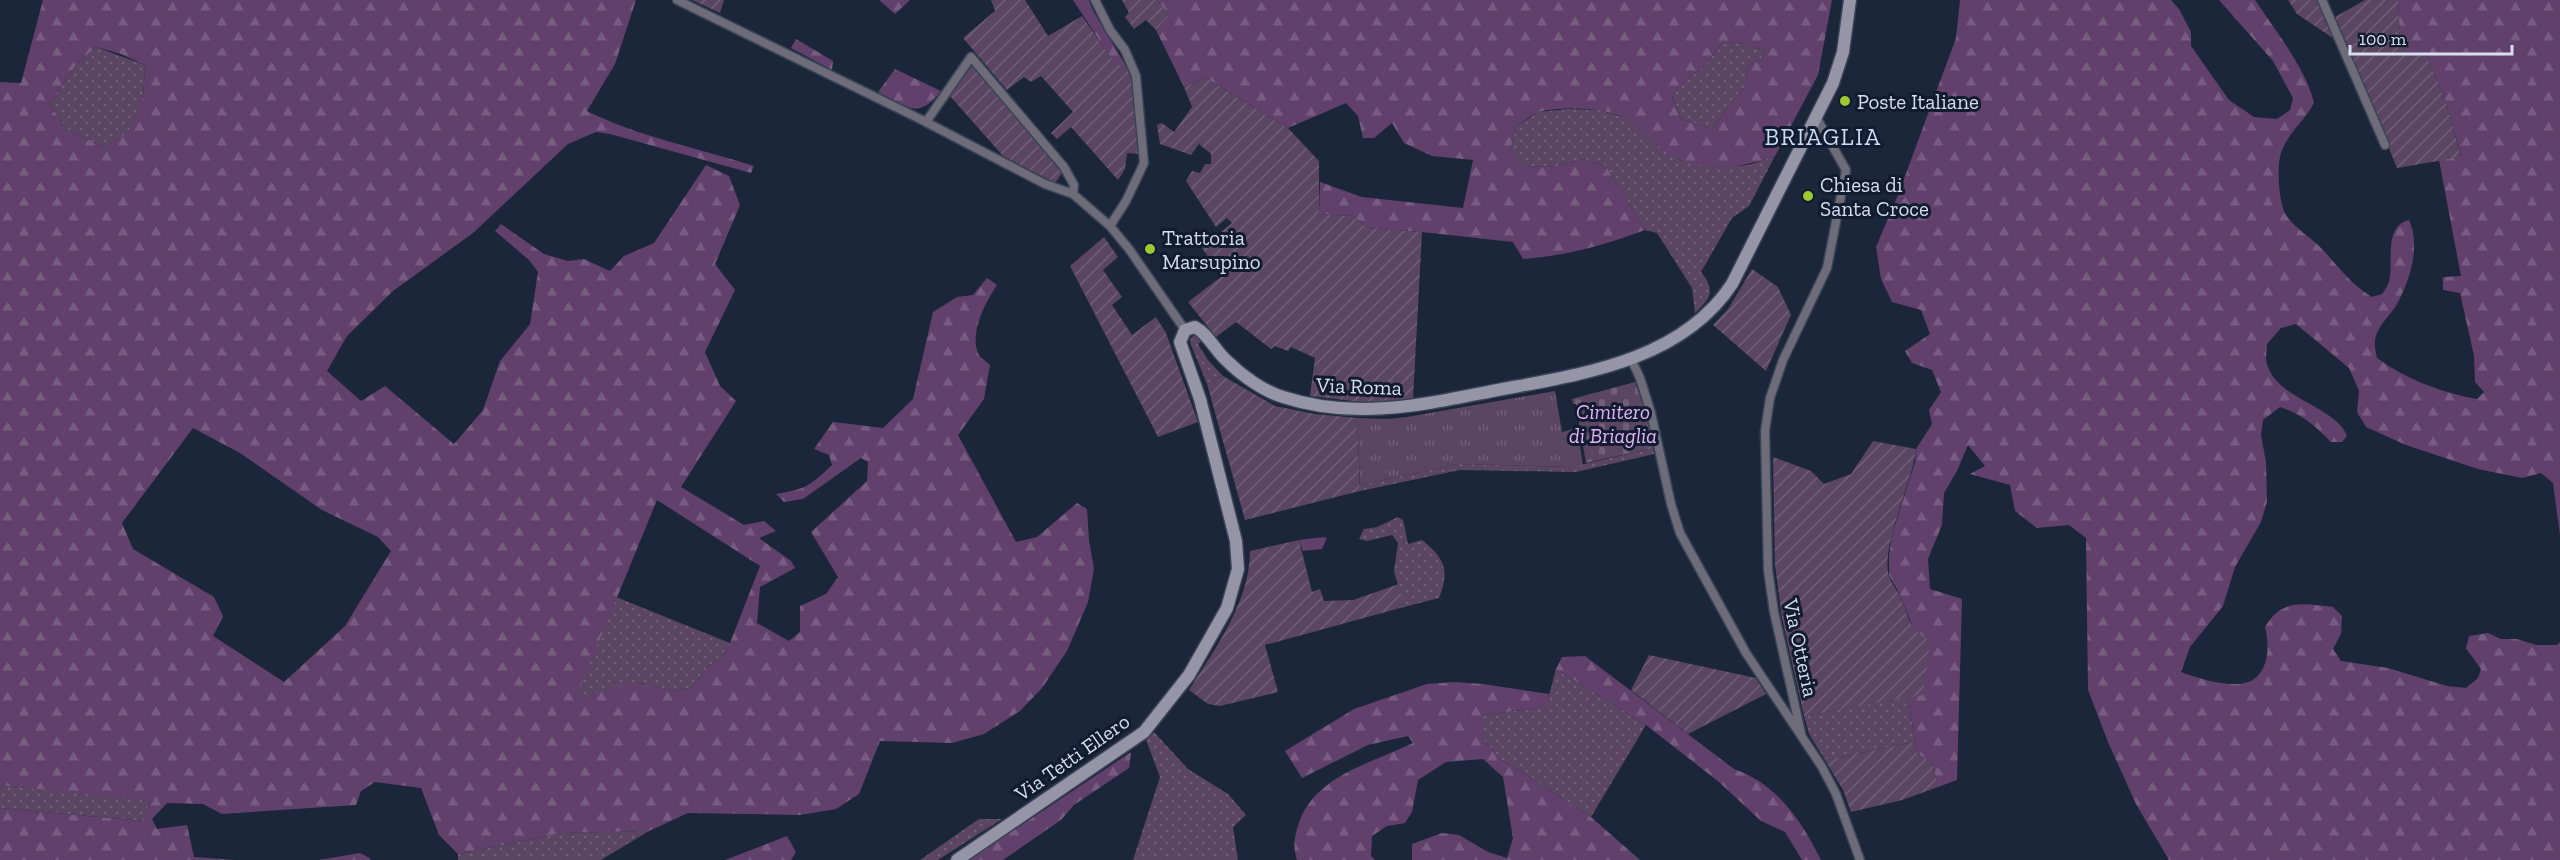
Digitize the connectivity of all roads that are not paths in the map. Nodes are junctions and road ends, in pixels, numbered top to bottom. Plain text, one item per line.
1 (677, 0) edge
2 (1095, 0) edge
3 (1850, 0) edge
4 (2322, 0) edge
5 (1816, 117) junction
6 (926, 122) junction
7 (2385, 145) dead end
8 (1074, 194) junction
9 (1110, 225) junction
10 (1185, 330) junction
11 (1631, 359) junction
12 (1801, 733) junction
13 (957, 860) edge
14 (1860, 860) edge

1 - 6 street
2 - 9 street
3 - 5 main road, Via Roma
4 - 7 street
5 - 11 main road, Via Roma
5 - 12 street, Via Otteria
6 - 8 street
6 - 8 street
8 - 9 street
9 - 10 street
10 - 11 main road, Via Roma
10 - 13 main road, Via Tetti Ellero
11 - 12 street, Via Otteria
12 - 14 street

